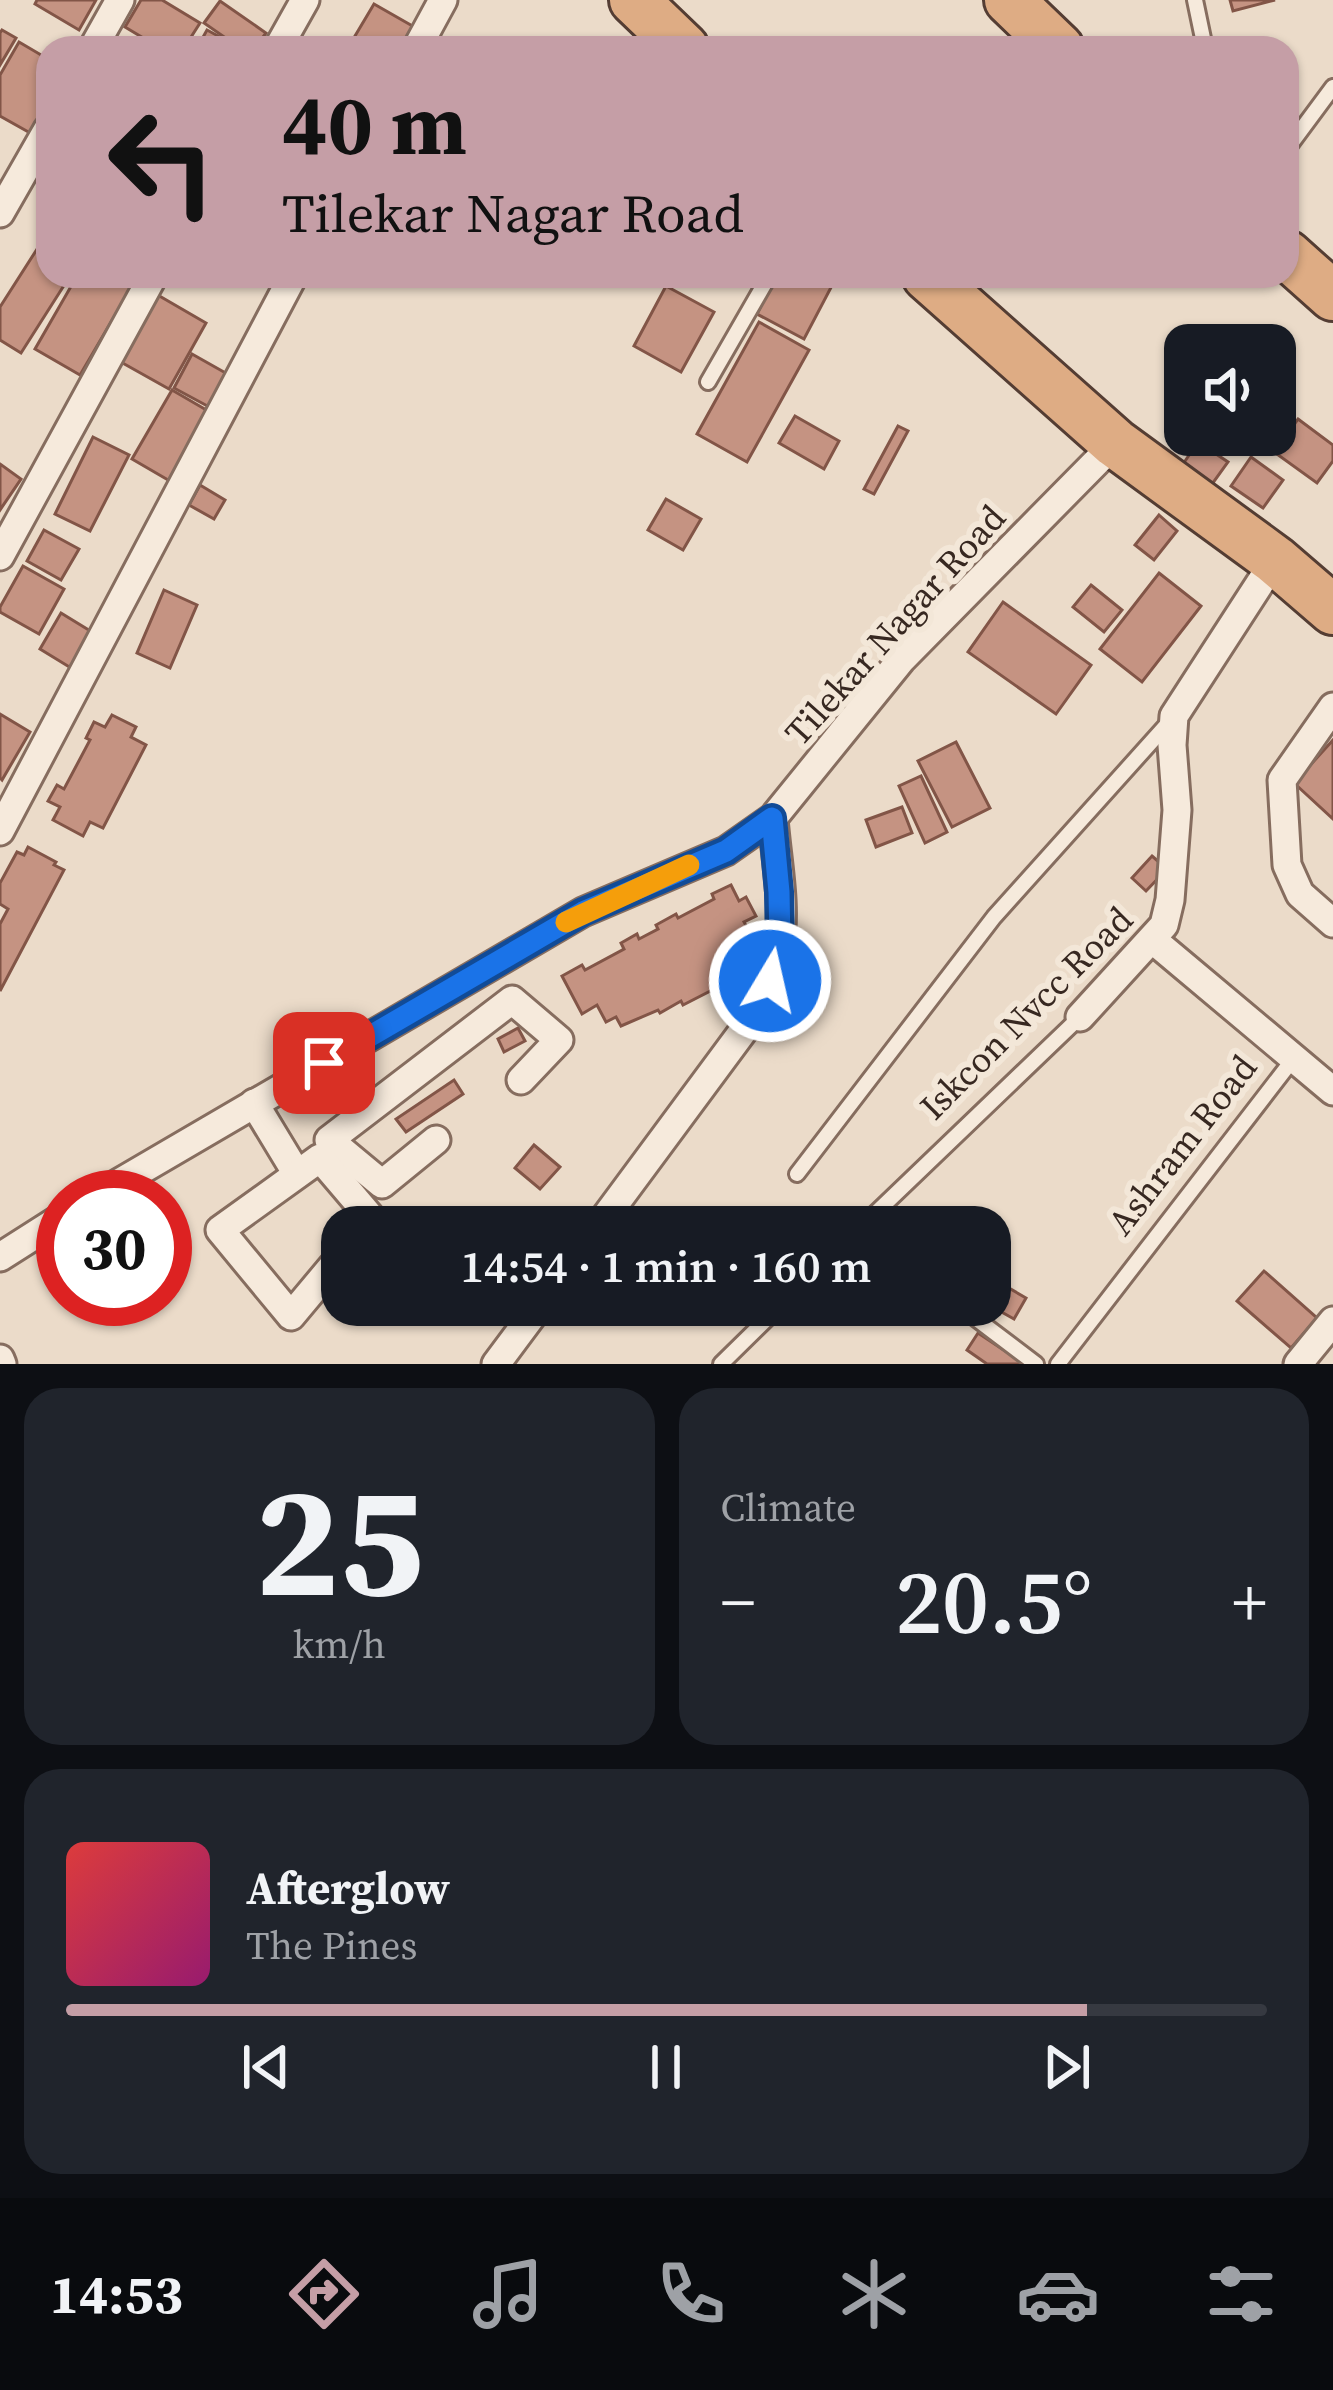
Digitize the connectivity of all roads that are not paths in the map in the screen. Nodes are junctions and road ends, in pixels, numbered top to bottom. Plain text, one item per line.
1 (119, 0) edge
2 (305, 0) edge
3 (443, 0) edge
4 (634, 0) edge
5 (1009, 0) edge
6 (1195, 0) edge
7 (100, 36) edge
8 (285, 36) edge
9 (424, 36) edge
10 (672, 36) edge
11 (1046, 36) edge
12 (1202, 36) edge
13 (1333, 87) edge
14 (1299, 133) edge
15 (36, 150) edge
16 (0, 213) edge
17 (1299, 266) edge
18 (146, 288) edge
19 (287, 288) edge
20 (762, 288) edge
21 (941, 289) edge
22 (1333, 296) edge
23 (708, 382) dead end
24 (1115, 443) junction
25 (0, 556) edge
26 (1275, 560) junction
27 (1333, 610) edge
28 (1333, 706) edge
29 (1174, 716) junction
30 (772, 818) junction
31 (0, 831) edge
32 (1333, 922) edge
33 (1153, 940) junction
34 (1080, 1017) joint
35 (394, 1022) junction
36 (1294, 1058) junction
37 (426, 1066) junction
38 (521, 1080) dead end
39 (1333, 1091) edge
40 (254, 1103) junction
41 (436, 1140) dead end
42 (141, 1170) edge
43 (298, 1174) junction
44 (797, 1174) dead end
45 (361, 1206) edge
46 (614, 1206) edge
47 (883, 1206) edge
48 (36, 1234) edge
49 (0, 1257) edge
50 (321, 1280) edge
51 (1333, 1321) edge
52 (524, 1326) edge
53 (760, 1326) edge
54 (986, 1326) edge
55 (496, 1364) edge
56 (721, 1364) edge
57 (1036, 1364) edge
58 (1058, 1364) edge
59 (1298, 1364) edge

1 - 7 street
2 - 8 street
3 - 9 street
4 - 10 highway
5 - 11 highway
6 - 12 lane
13 - 14 lane
15 - 16 street
17 - 22 highway
18 - 25 street
19 - 31 street
20 - 23 lane
21 - 24 highway
24 - 26 highway
24 - 30 street, Tilekar Nagar Road
26 - 27 highway
26 - 29 street
28 - 32 street
29 - 33 street, Iskcon Nvcc Road
29 - 44 lane
30 - 35 street, Tilekar Nagar Road
30 - 46 street
33 - 34 street, Iskcon Nvcc Road
33 - 36 street, Ashram Road
34 - 47 lane, Iskcon Nvcc Road
35 - 37 street
35 - 40 street, Tilekar Nagar Road
36 - 39 street
36 - 58 lane, Ashram Road
37 - 38 street
37 - 41 street
40 - 42 street, Tilekar Nagar Road
40 - 43 street
43 - 45 street
43 - 50 street
48 - 49 street
51 - 59 street
52 - 55 street
53 - 56 lane
54 - 57 lane

